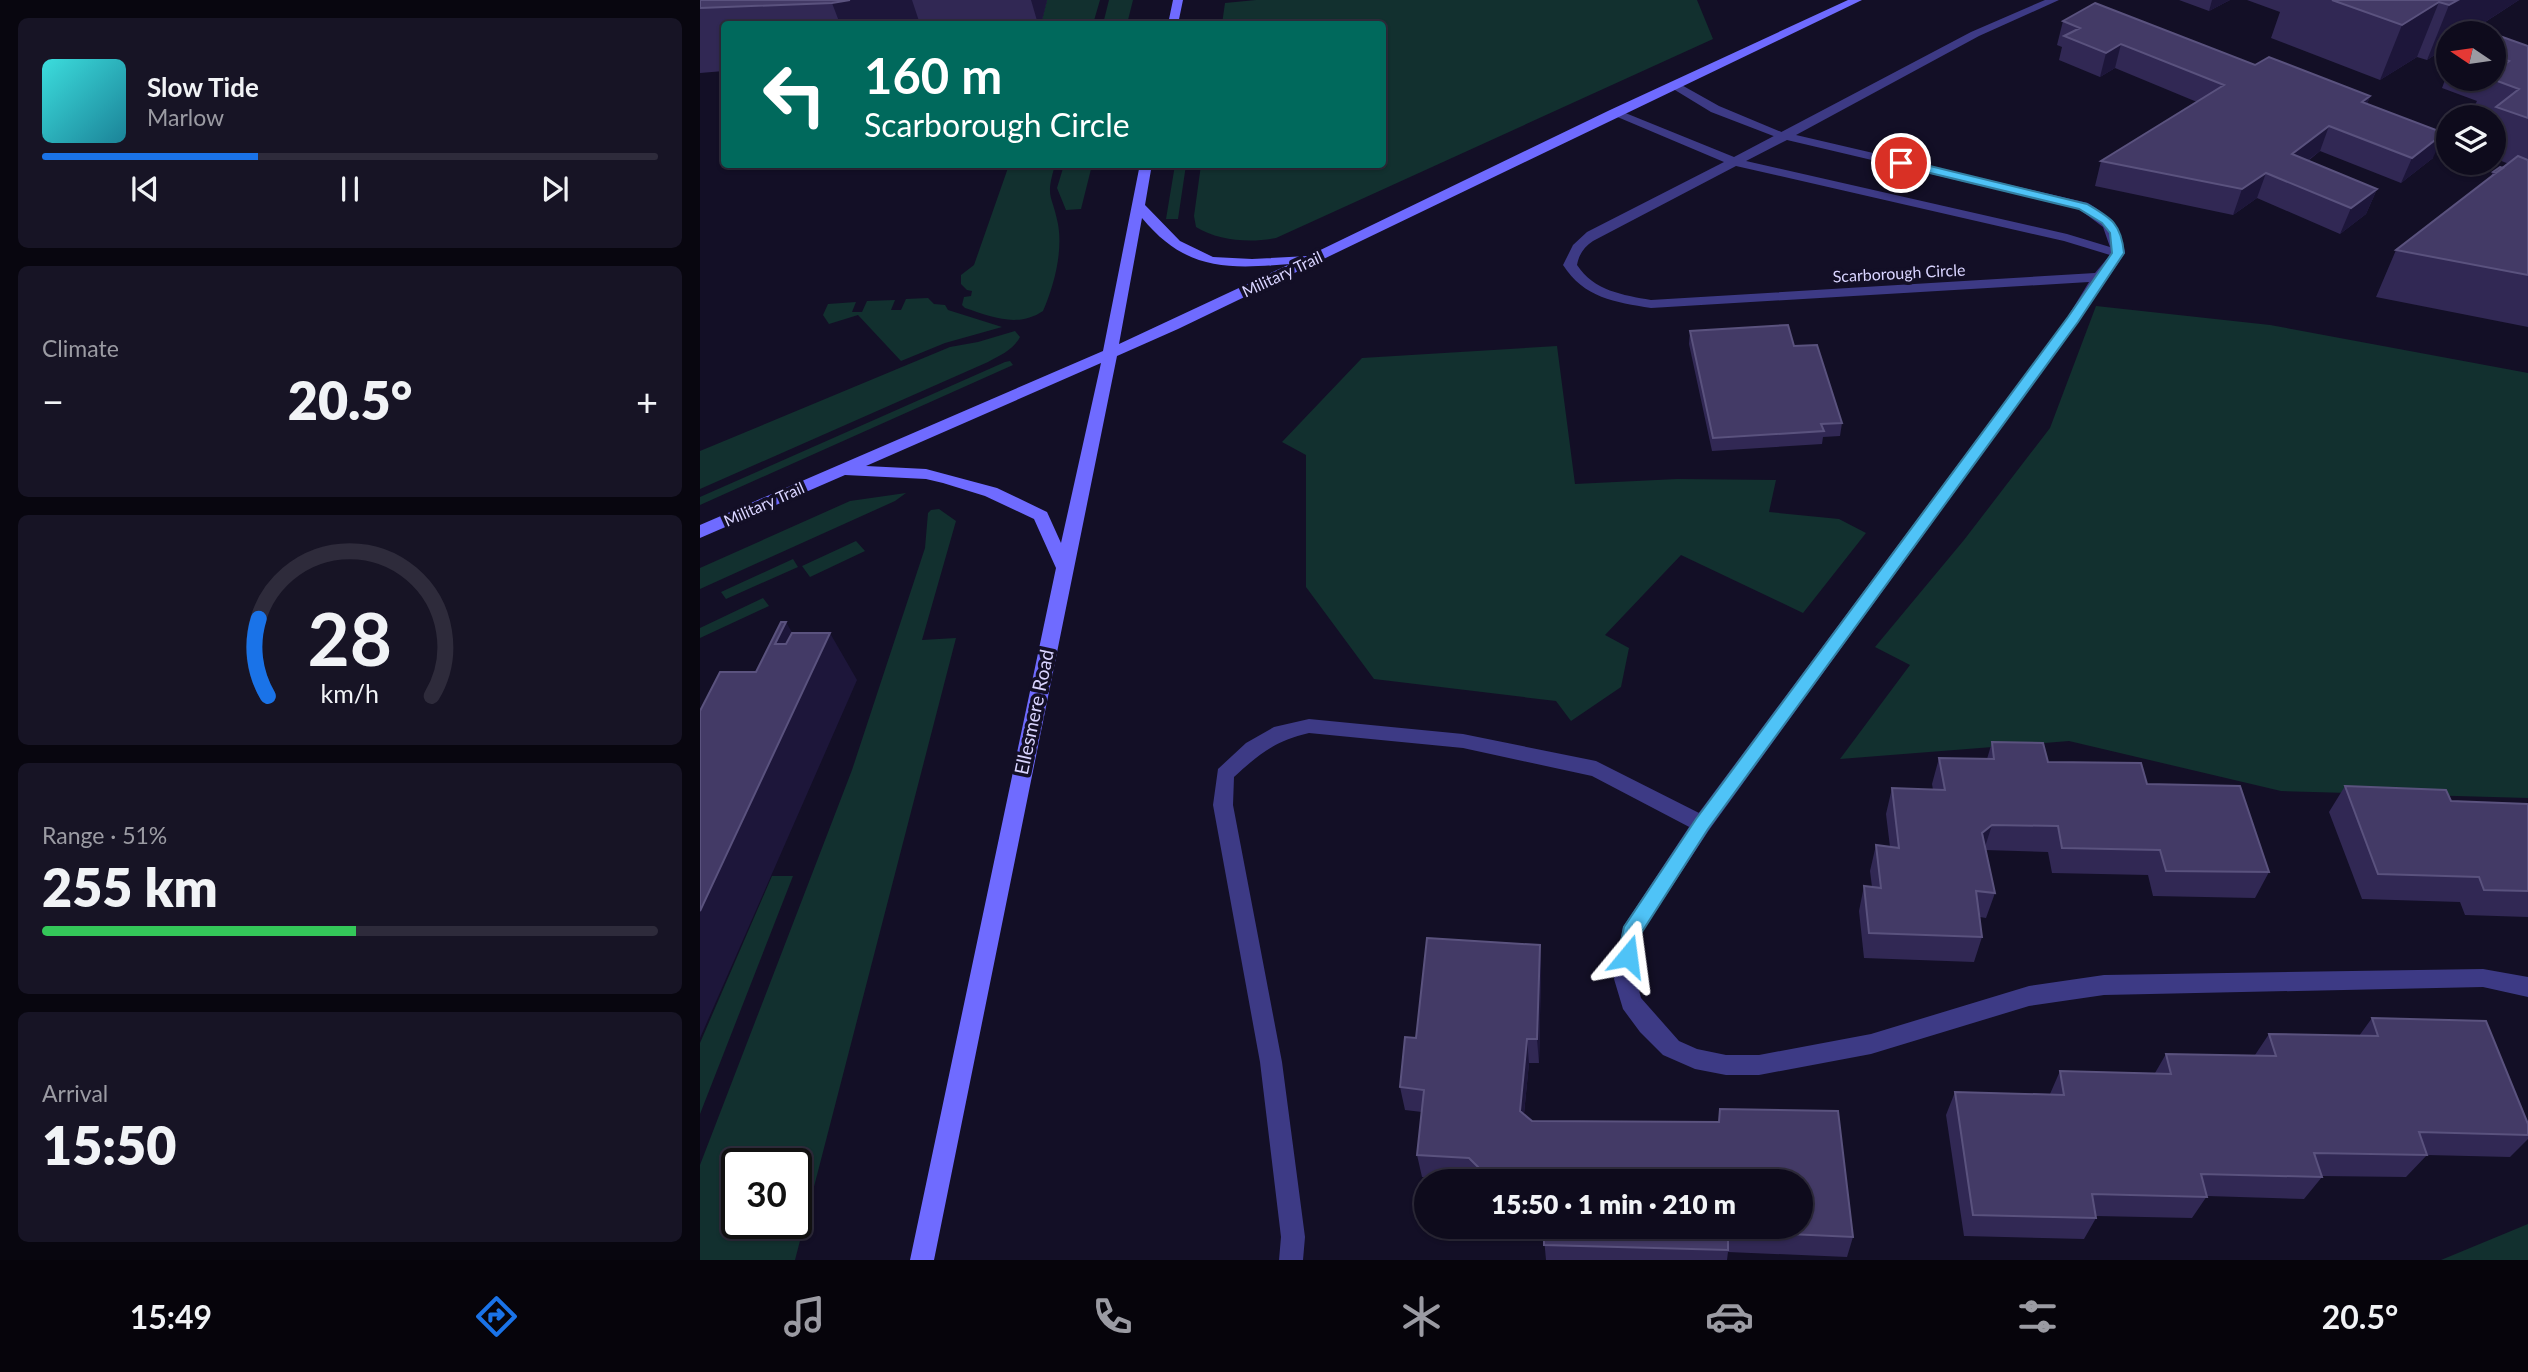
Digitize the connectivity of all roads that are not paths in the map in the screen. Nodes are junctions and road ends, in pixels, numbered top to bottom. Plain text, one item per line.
1 (1178, 0) edge
2 (1857, 0) edge
3 (2054, 0) edge
4 (1174, 21) edge
5 (1674, 85) junction
6 (1614, 113) junction
7 (1785, 136) junction
8 (1734, 162) junction
9 (1145, 168) edge
10 (1138, 205) junction
11 (2118, 253) junction
12 (1315, 259) junction
13 (2099, 277) junction
14 (1111, 353) junction
15 (841, 470) junction
16 (700, 532) edge
17 (1064, 568) junction
18 (1702, 824) junction
19 (2528, 988) edge
20 (922, 1260) edge
21 (1291, 1260) edge

1 - 4 main road
2 - 5 main road, Military Trail
3 - 7 street, Scarborough Circle
5 - 6 main road, Military Trail
5 - 7 street
6 - 8 street
6 - 12 main road, Military Trail
7 - 8 street, Scarborough Circle
7 - 11 street
8 - 11 street
8 - 13 street, Scarborough Circle
9 - 10 main road, Ellesmere Road
10 - 12 main road
10 - 14 main road, Ellesmere Road
11 - 13 street
12 - 14 main road, Military Trail
13 - 18 street
14 - 15 main road, Military Trail
14 - 17 main road, Ellesmere Road
15 - 16 main road, Military Trail
15 - 17 main road
17 - 20 main road, Ellesmere Road
18 - 19 street
18 - 21 street

